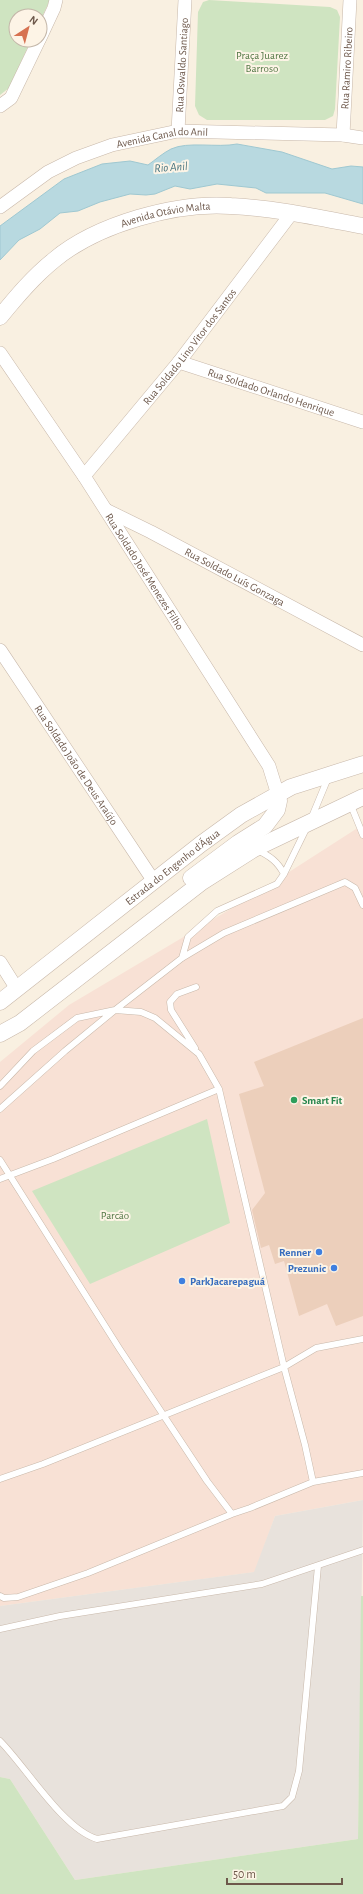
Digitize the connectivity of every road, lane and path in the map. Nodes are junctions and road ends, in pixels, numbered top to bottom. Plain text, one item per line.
1 (56, 0) edge
2 (185, 0) edge
3 (350, 0) edge
4 (48, 20) edge
5 (35, 48) edge
6 (0, 106) edge
7 (178, 131) junction
8 (343, 135) junction
9 (363, 138) edge
10 (0, 207) edge
11 (291, 214) junction
12 (363, 226) edge
13 (0, 317) edge
14 (0, 353) edge
15 (180, 362) junction
16 (363, 422) edge
17 (84, 476) junction
18 (106, 510) junction
19 (363, 645) edge
20 (0, 650) edge
21 (363, 764) edge
22 (330, 773) junction
23 (278, 795) junction
24 (357, 800) edge
25 (309, 822) junction
26 (363, 835) edge
27 (254, 849) junction
28 (284, 874) junction
29 (154, 880) junction
30 (363, 905) edge
31 (146, 926) junction
32 (182, 958) junction
33 (0, 962) edge
34 (196, 987) dead end
35 (17, 989) junction
36 (0, 1002) edge
37 (115, 1010) junction
38 (0, 1034) edge
39 (199, 1054) junction
40 (0, 1086) edge
41 (219, 1089) junction
42 (0, 1109) edge
43 (0, 1160) edge
44 (11, 1176) junction
45 (0, 1179) edge
46 (363, 1339) edge
47 (284, 1367) junction
48 (164, 1415) junction
49 (363, 1474) edge
50 (0, 1479) edge
51 (312, 1482) junction
52 (232, 1514) junction
53 (363, 1550) edge
54 (318, 1566) junction
55 (0, 1596) edge
56 (0, 1628) edge
57 (0, 1741) edge

1 - 4 street
2 - 7 street, Rua Oswaldo Santiago
3 - 8 street, Rua Ramiro Ribeiro
5 - 6 street
7 - 8 street, Avenida Canal do Anil
7 - 10 street, Avenida Canal do Anil
8 - 9 street, Avenida Canal do Anil
11 - 12 street, Avenida Otávio Malta
11 - 13 street, Avenida Otávio Malta
11 - 15 street, Rua Soldado Lino Vitor dos Santos
14 - 17 street, Rua Soldado José Menezes Filho
15 - 16 street, Rua Soldado Orlando Henrique
15 - 17 street, Rua Soldado Lino Vitor dos Santos
17 - 18 street, Rua Soldado José Menezes Filho
18 - 19 street, Rua Soldado Luís Gonzaga
18 - 23 street, Rua Soldado José Menezes Filho
20 - 29 street, Rua Soldado João de Deus Araújo
21 - 22 street, Estrada do Engenho d'Água
22 - 23 street, Estrada do Engenho d'Água
22 - 25 lane
23 - 29 street, Estrada do Engenho d'Água
23 - 31 street
24 - 25 street
24 - 26 lane
25 - 27 street
25 - 28 lane
27 - 28 lane
27 - 31 street
28 - 32 lane
29 - 35 street, Estrada do Engenho d'Água
30 - 32 lane
31 - 38 street
32 - 37 lane
33 - 35 street
34 - 39 lane
35 - 36 street, Estrada do Engenho d'Água
37 - 39 lane
37 - 40 lane
37 - 42 lane
39 - 41 lane
41 - 44 lane
41 - 47 lane
43 - 44 lane
44 - 45 lane
44 - 48 lane
46 - 47 lane
47 - 48 lane
47 - 51 lane
48 - 50 lane
48 - 52 lane
49 - 51 lane
51 - 52 lane
52 - 55 lane
53 - 54 lane
54 - 56 lane
54 - 57 lane

